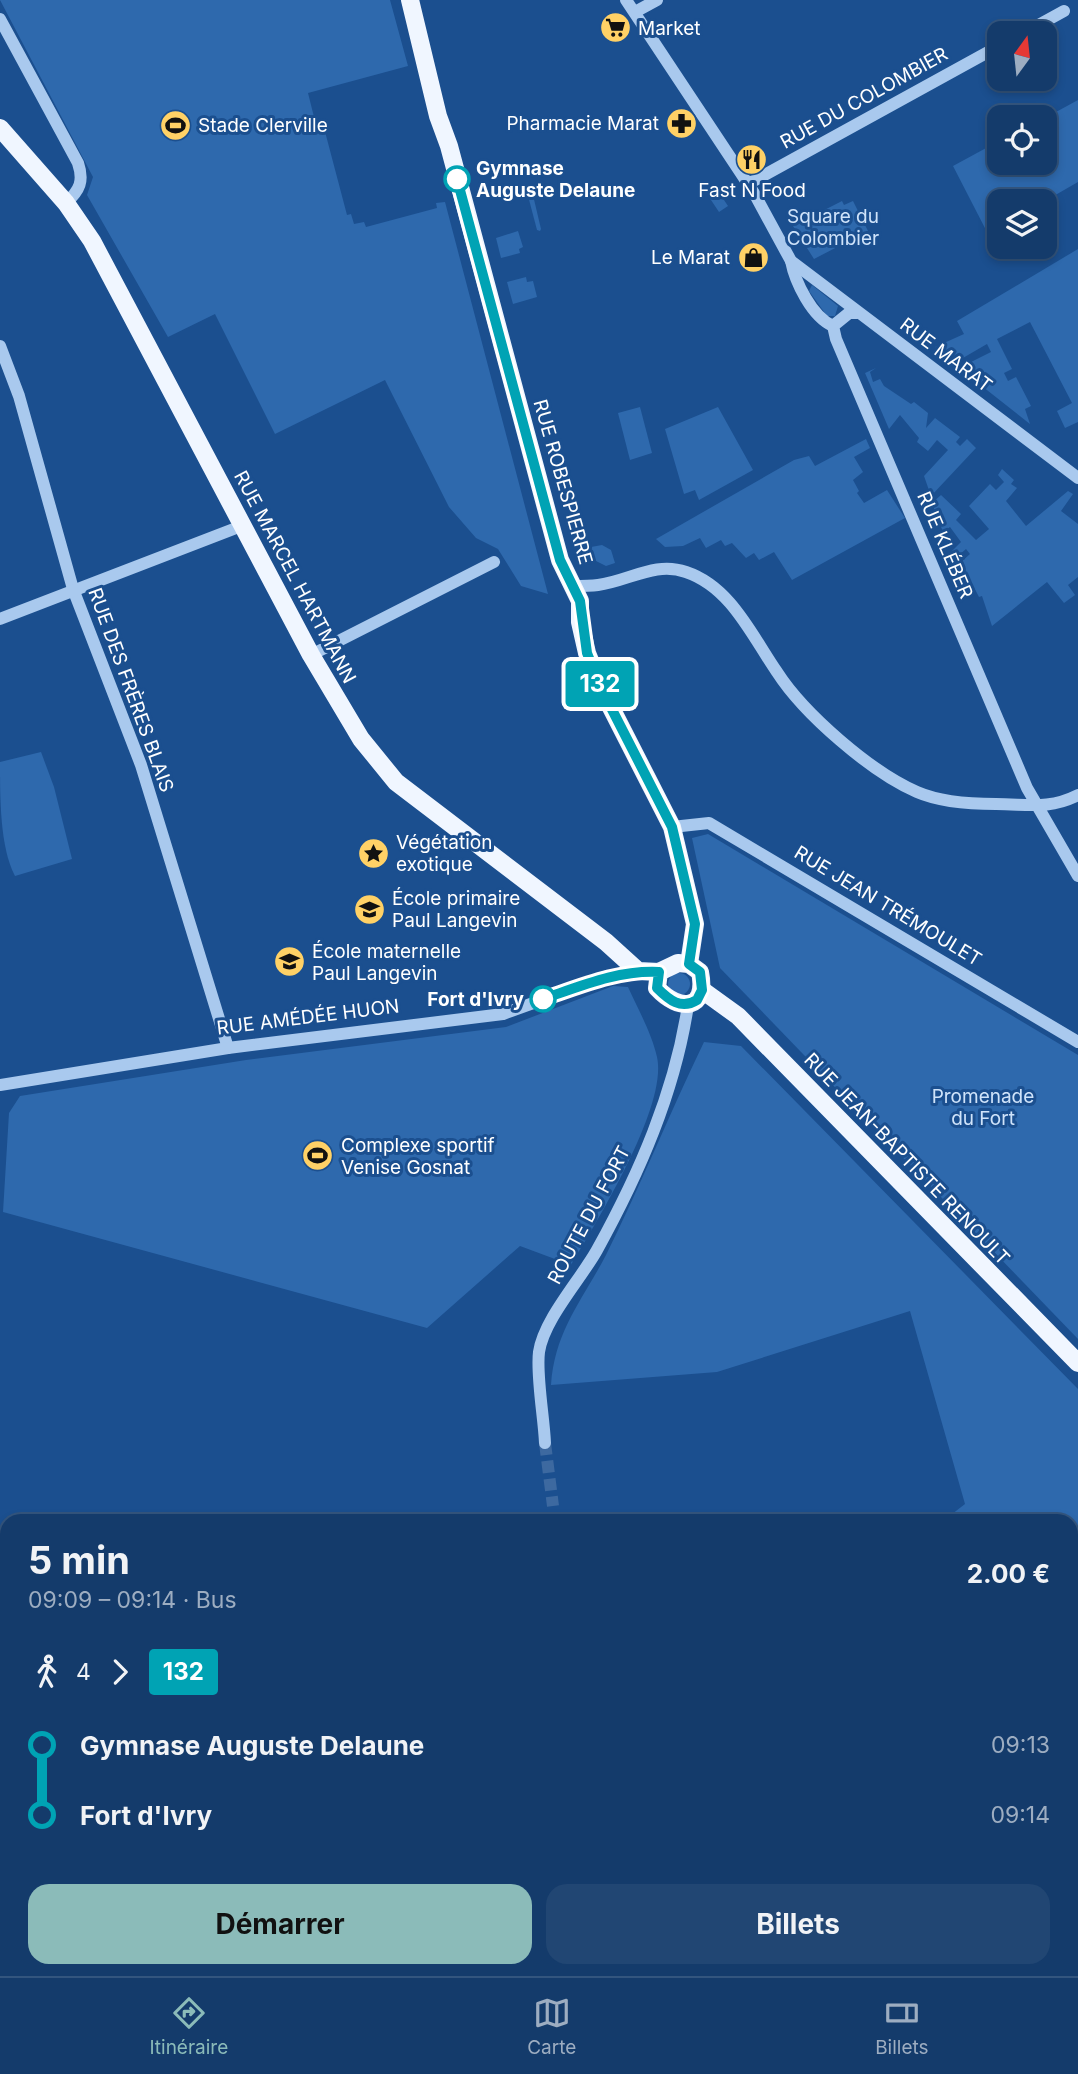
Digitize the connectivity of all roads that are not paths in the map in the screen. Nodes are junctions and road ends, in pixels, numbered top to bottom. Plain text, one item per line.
1 (410, 0) edge
2 (626, 0) edge
3 (657, 0) edge
4 (1064, 11) dead end
5 (635, 12) junction
6 (0, 19) edge
7 (1046, 21) edge
8 (987, 54) edge
9 (0, 128) edge
10 (748, 184) junction
11 (66, 203) junction
12 (791, 261) junction
13 (857, 313) junction
14 (833, 326) junction
15 (0, 346) edge
16 (1078, 478) edge
17 (244, 525) junction
18 (494, 562) dead end
19 (572, 586) junction
20 (73, 589) junction
21 (0, 619) edge
22 (311, 655) junction
23 (1078, 795) edge
24 (1035, 805) junction
25 (672, 827) junction
26 (1078, 876) edge
27 (689, 964) junction
28 (638, 971) junction
29 (659, 972) junction
30 (702, 990) junction
31 (688, 1005) junction
32 (1078, 1042) edge
33 (228, 1048) junction
34 (0, 1085) edge
35 (1078, 1363) edge
36 (545, 1443) tunnel mouth

1 - 19 main road, RUE ROBESPIERRE
2 - 5 street, RUE MARAT
3 - 5 street
4 - 7 street
5 - 10 street, RUE MARAT
6 - 11 street
8 - 10 street, RUE DU COLOMBIER
9 - 11 main road, RUE MARCEL HARTMANN
10 - 12 street, RUE MARAT
11 - 17 main road, RUE MARCEL HARTMANN
12 - 13 street, RUE MARAT
12 - 14 street, RUE MARAT
13 - 14 street
13 - 16 street, RUE MARAT
14 - 24 street, RUE KLÉBER
15 - 20 street, RUE DES FRÈRES BLAIS
17 - 20 street
17 - 22 main road, RUE MARCEL HARTMANN
18 - 22 street
19 - 24 street
19 - 25 main road, RUE ROBESPIERRE
20 - 21 street
20 - 33 street, RUE DES FRÈRES BLAIS
22 - 28 main road, RUE MARCEL HARTMANN
23 - 24 street
24 - 26 street, RUE KLÉBER
25 - 27 main road, RUE ROBESPIERRE
25 - 32 street, RUE JEAN TRÉMOULET
27 - 29 main road
27 - 30 main road
28 - 29 main road, RUE AMÉDÉE HUON
28 - 33 street, RUE AMÉDÉE HUON
29 - 31 main road
30 - 31 main road
30 - 35 main road, RUE JEAN-BAPTISTE RENOULT
31 - 36 street, ROUTE DU FORT
33 - 34 street, RUE AMÉDÉE HUON

